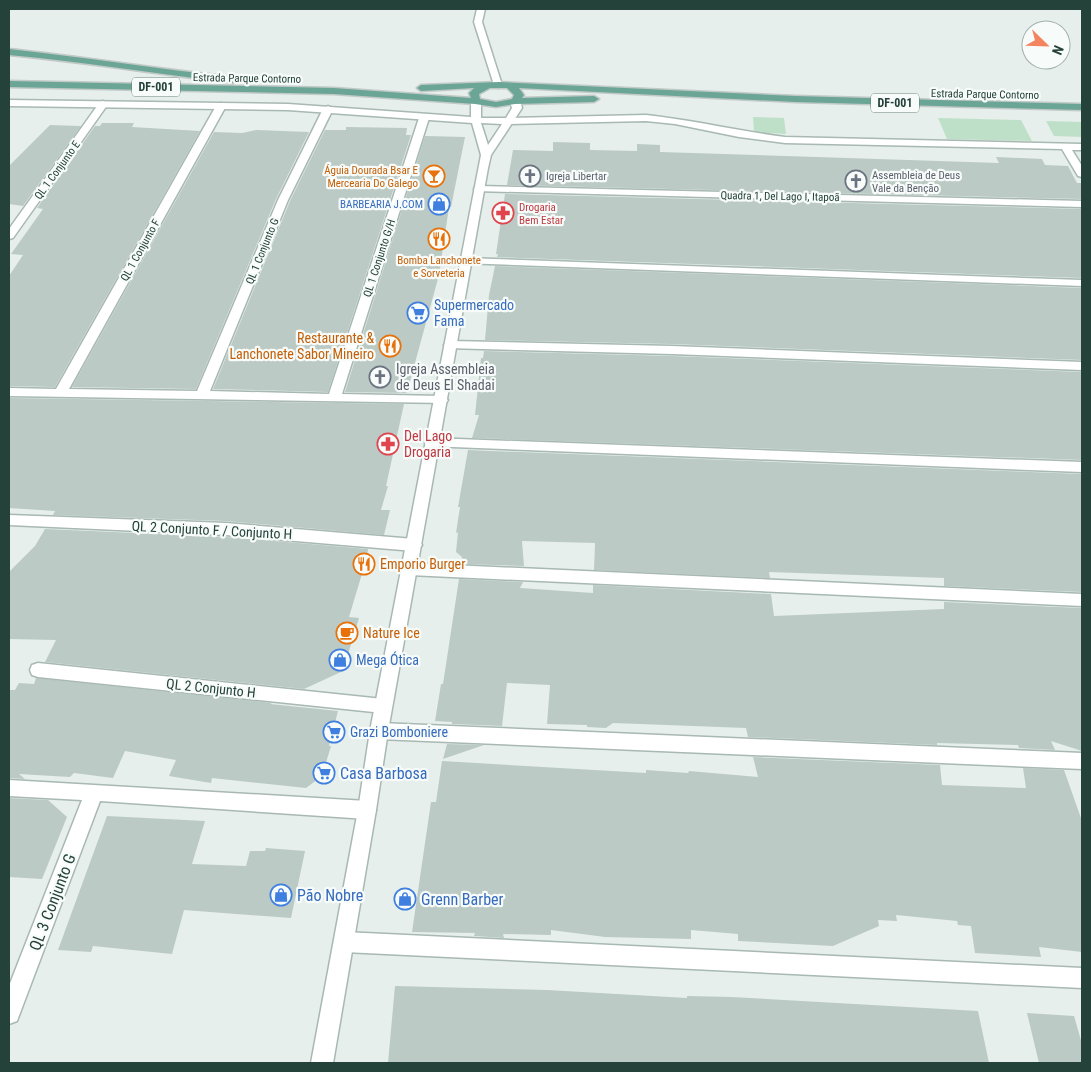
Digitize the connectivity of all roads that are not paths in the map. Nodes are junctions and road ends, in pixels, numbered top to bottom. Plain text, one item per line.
1 (481, 9) edge
2 (9, 52) edge
3 (9, 84) edge
4 (484, 85) junction
5 (498, 85) junction
6 (509, 85) junction
7 (304, 90) junction
8 (334, 91) junction
9 (708, 97) junction
10 (476, 101) junction
11 (515, 101) junction
12 (9, 103) edge
13 (103, 104) junction
14 (221, 106) junction
15 (1082, 107) edge
16 (328, 109) junction
17 (424, 118) junction
18 (476, 121) junction
19 (509, 121) junction
20 (1065, 147) junction
21 (1082, 147) edge
22 (486, 156) junction
23 (1082, 174) edge
24 (479, 189) junction
25 (1082, 204) edge
26 (9, 236) edge
27 (465, 261) junction
28 (1082, 283) edge
29 (450, 345) junction
30 (1082, 366) edge
31 (9, 392) edge
32 (60, 394) junction
33 (202, 396) junction
34 (334, 398) junction
35 (441, 400) junction
36 (432, 443) junction
37 (1082, 467) edge
38 (9, 520) edge
39 (414, 545) junction
40 (409, 569) junction
41 (1082, 600) edge
42 (38, 670) dead end
43 (383, 706) junction
44 (379, 731) junction
45 (1082, 761) edge
46 (9, 788) edge
47 (94, 792) junction
48 (367, 810) junction
49 (344, 942) junction
50 (1082, 978) edge
51 (9, 1013) edge
52 (322, 1063) edge

1 - 5 street
2 - 7 main road
3 - 7 main road, Estrada Parque Contorno / DF-001
4 - 5 main road, DF-001
4 - 8 main road, Estrada Parque Contorno / DF-001
4 - 10 main road
5 - 6 main road, DF-001
6 - 9 main road, Estrada Parque Contorno / DF-001
6 - 11 main road
7 - 8 main road, Estrada Parque Contorno / DF-001
8 - 10 main road, Estrada Parque Contorno / DF-001
9 - 11 main road, Estrada Parque Contorno / DF-001
9 - 15 main road, Estrada Parque Contorno / DF-001
10 - 11 main road, DF-001
10 - 18 street
11 - 19 street
12 - 13 street
13 - 14 street
13 - 26 street, QL 1 Conjunto E
14 - 16 street
14 - 32 street, QL 1 Conjunto F
16 - 17 street
16 - 33 street, QL 1 Conjunto G
17 - 18 street
17 - 34 street, QL 1 Conjunto G/H
18 - 19 street
18 - 22 street
19 - 20 street
19 - 22 street
20 - 21 street
20 - 23 street
22 - 24 street
24 - 25 street, Quadra 1, Del Lago I, Itapoã
24 - 27 street
27 - 28 street
27 - 29 street
29 - 30 street
29 - 35 street
31 - 32 street
32 - 33 street
33 - 34 street
34 - 35 street
35 - 36 street
36 - 37 street
36 - 39 street
38 - 39 street, QL 2 Conjunto F / Conjunto H
39 - 40 street
40 - 41 street
40 - 43 street
42 - 43 street, QL 2 Conjunto H
43 - 44 street
44 - 45 street
44 - 48 street
46 - 47 street
47 - 48 street
47 - 51 street, QL 3 Conjunto G
48 - 49 street
49 - 50 street
49 - 52 street

